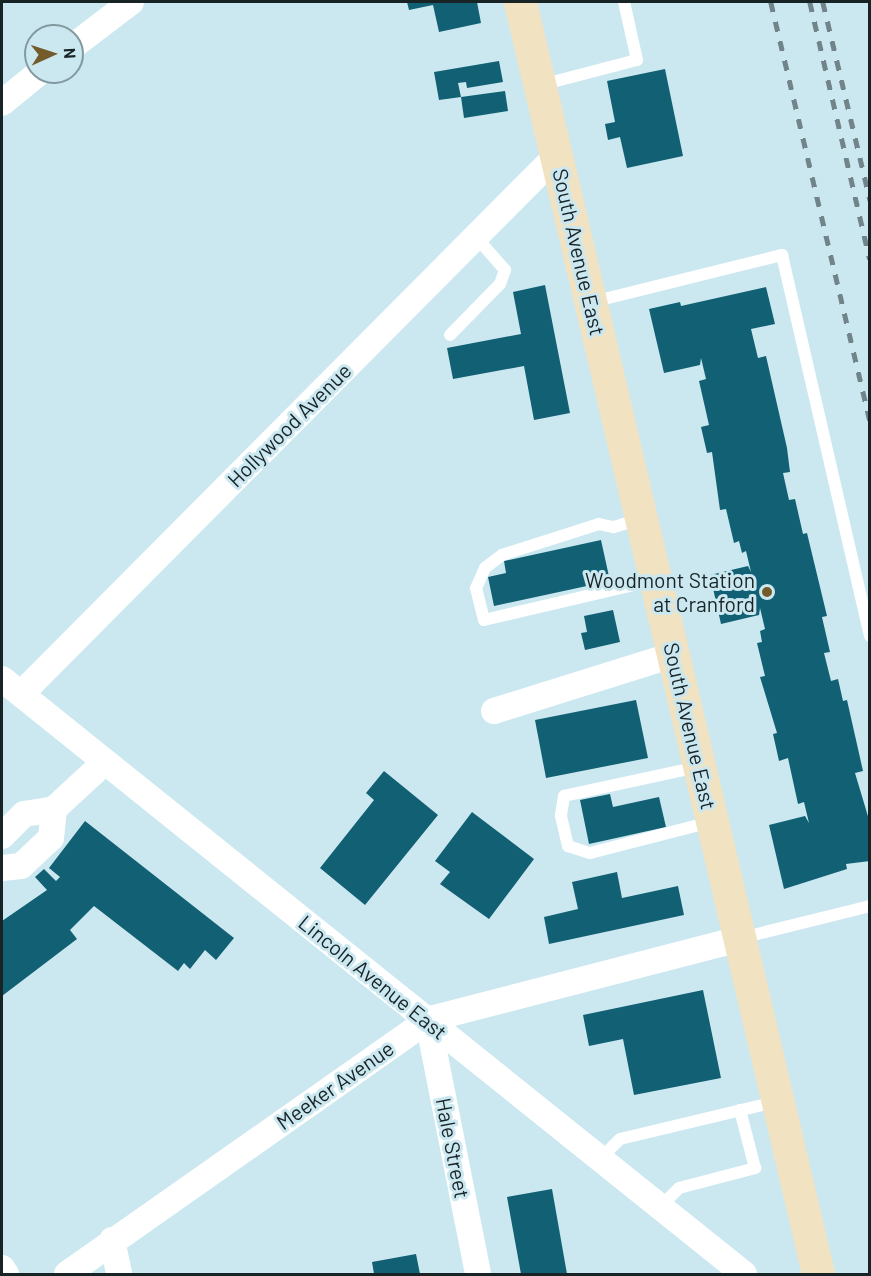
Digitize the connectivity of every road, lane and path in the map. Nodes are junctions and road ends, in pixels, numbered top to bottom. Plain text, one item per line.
1 (131, 2) edge
2 (520, 2) edge
3 (624, 2) edge
4 (84, 38) edge
5 (25, 84) edge
6 (540, 85) junction
7 (2, 103) edge
8 (556, 156) junction
9 (476, 237) junction
10 (591, 302) junction
11 (450, 334) dead end
12 (641, 519) junction
13 (656, 580) junction
14 (870, 636) edge
15 (673, 655) junction
16 (11, 686) edge
17 (494, 711) dead end
18 (105, 762) junction
19 (699, 766) junction
20 (54, 809) junction
21 (712, 822) junction
22 (2, 836) edge
23 (2, 868) edge
24 (870, 906) edge
25 (740, 939) junction
26 (428, 1021) junction
27 (777, 1101) junction
28 (740, 1110) junction
29 (600, 1159) junction
30 (660, 1207) junction
31 (112, 1240) junction
32 (2, 1268) edge
33 (6, 1275) edge
34 (67, 1275) edge
35 (119, 1275) edge
36 (478, 1275) edge
37 (744, 1275) edge
38 (818, 1275) edge

1 - 4 street
2 - 6 main road, South Avenue East
3 - 6 lane
5 - 7 street
6 - 8 main road, South Avenue East
8 - 9 street, Hollywood Avenue
8 - 10 main road, South Avenue East
9 - 11 lane
9 - 16 street, Hollywood Avenue
10 - 12 main road, South Avenue East
10 - 14 lane
12 - 13 main road, South Avenue East
12 - 13 lane
13 - 15 main road, South Avenue East
15 - 17 street
15 - 19 main road, South Avenue East
16 - 18 street, Lincoln Avenue East
18 - 20 street
18 - 26 street, Lincoln Avenue East
19 - 21 main road, South Avenue East
19 - 21 lane
20 - 22 street
20 - 23 street
21 - 25 main road, South Avenue East
24 - 25 lane
25 - 26 street, Meeker Avenue
25 - 27 main road, South Avenue East
26 - 29 street, Lincoln Avenue East
26 - 31 street, Meeker Avenue
26 - 36 street, Hale Street
27 - 28 lane
27 - 38 main road, South Avenue East
28 - 29 lane
28 - 30 lane
29 - 30 street, Lincoln Avenue East
30 - 37 street, Lincoln Avenue East
31 - 34 street, Meeker Avenue
31 - 35 street
32 - 33 street

